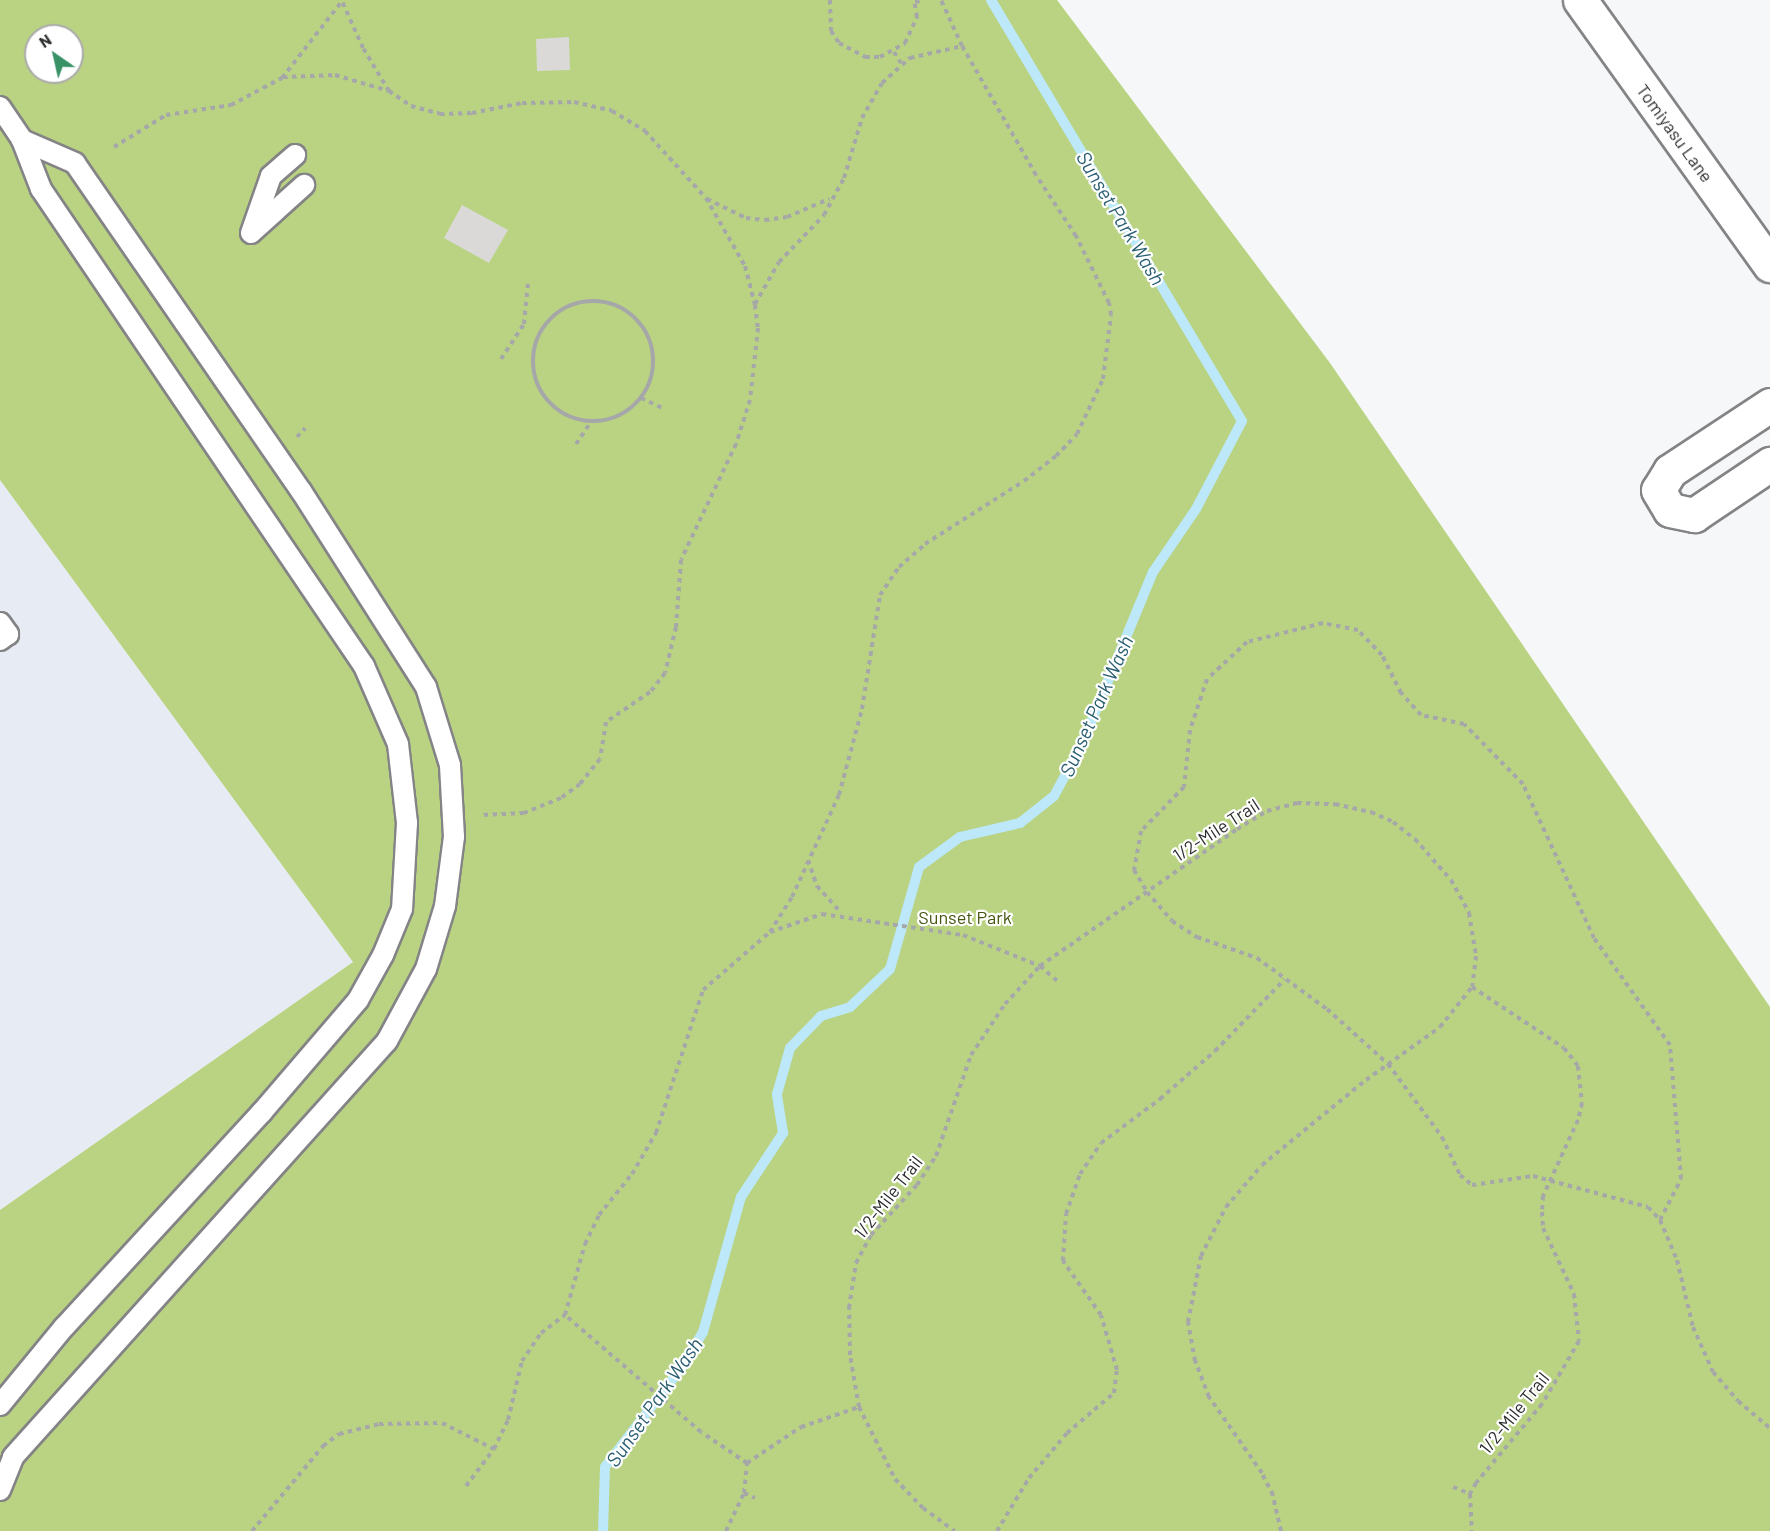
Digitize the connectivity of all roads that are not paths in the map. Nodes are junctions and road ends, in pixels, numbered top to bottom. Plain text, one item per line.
1 (1580, 0) edge
2 (0, 107) edge
3 (22, 140) junction
4 (295, 155) dead end
5 (304, 185) dead end
6 (1770, 265) edge
7 (1770, 405) edge
8 (1770, 464) edge
9 (0, 623) edge
10 (0, 640) edge
11 (0, 1405) edge
12 (0, 1490) edge

1 - 6 street, Tomiyasu Lane
2 - 3 lane
3 - 11 lane
3 - 12 lane
4 - 5 lane
7 - 8 street
9 - 10 lane

